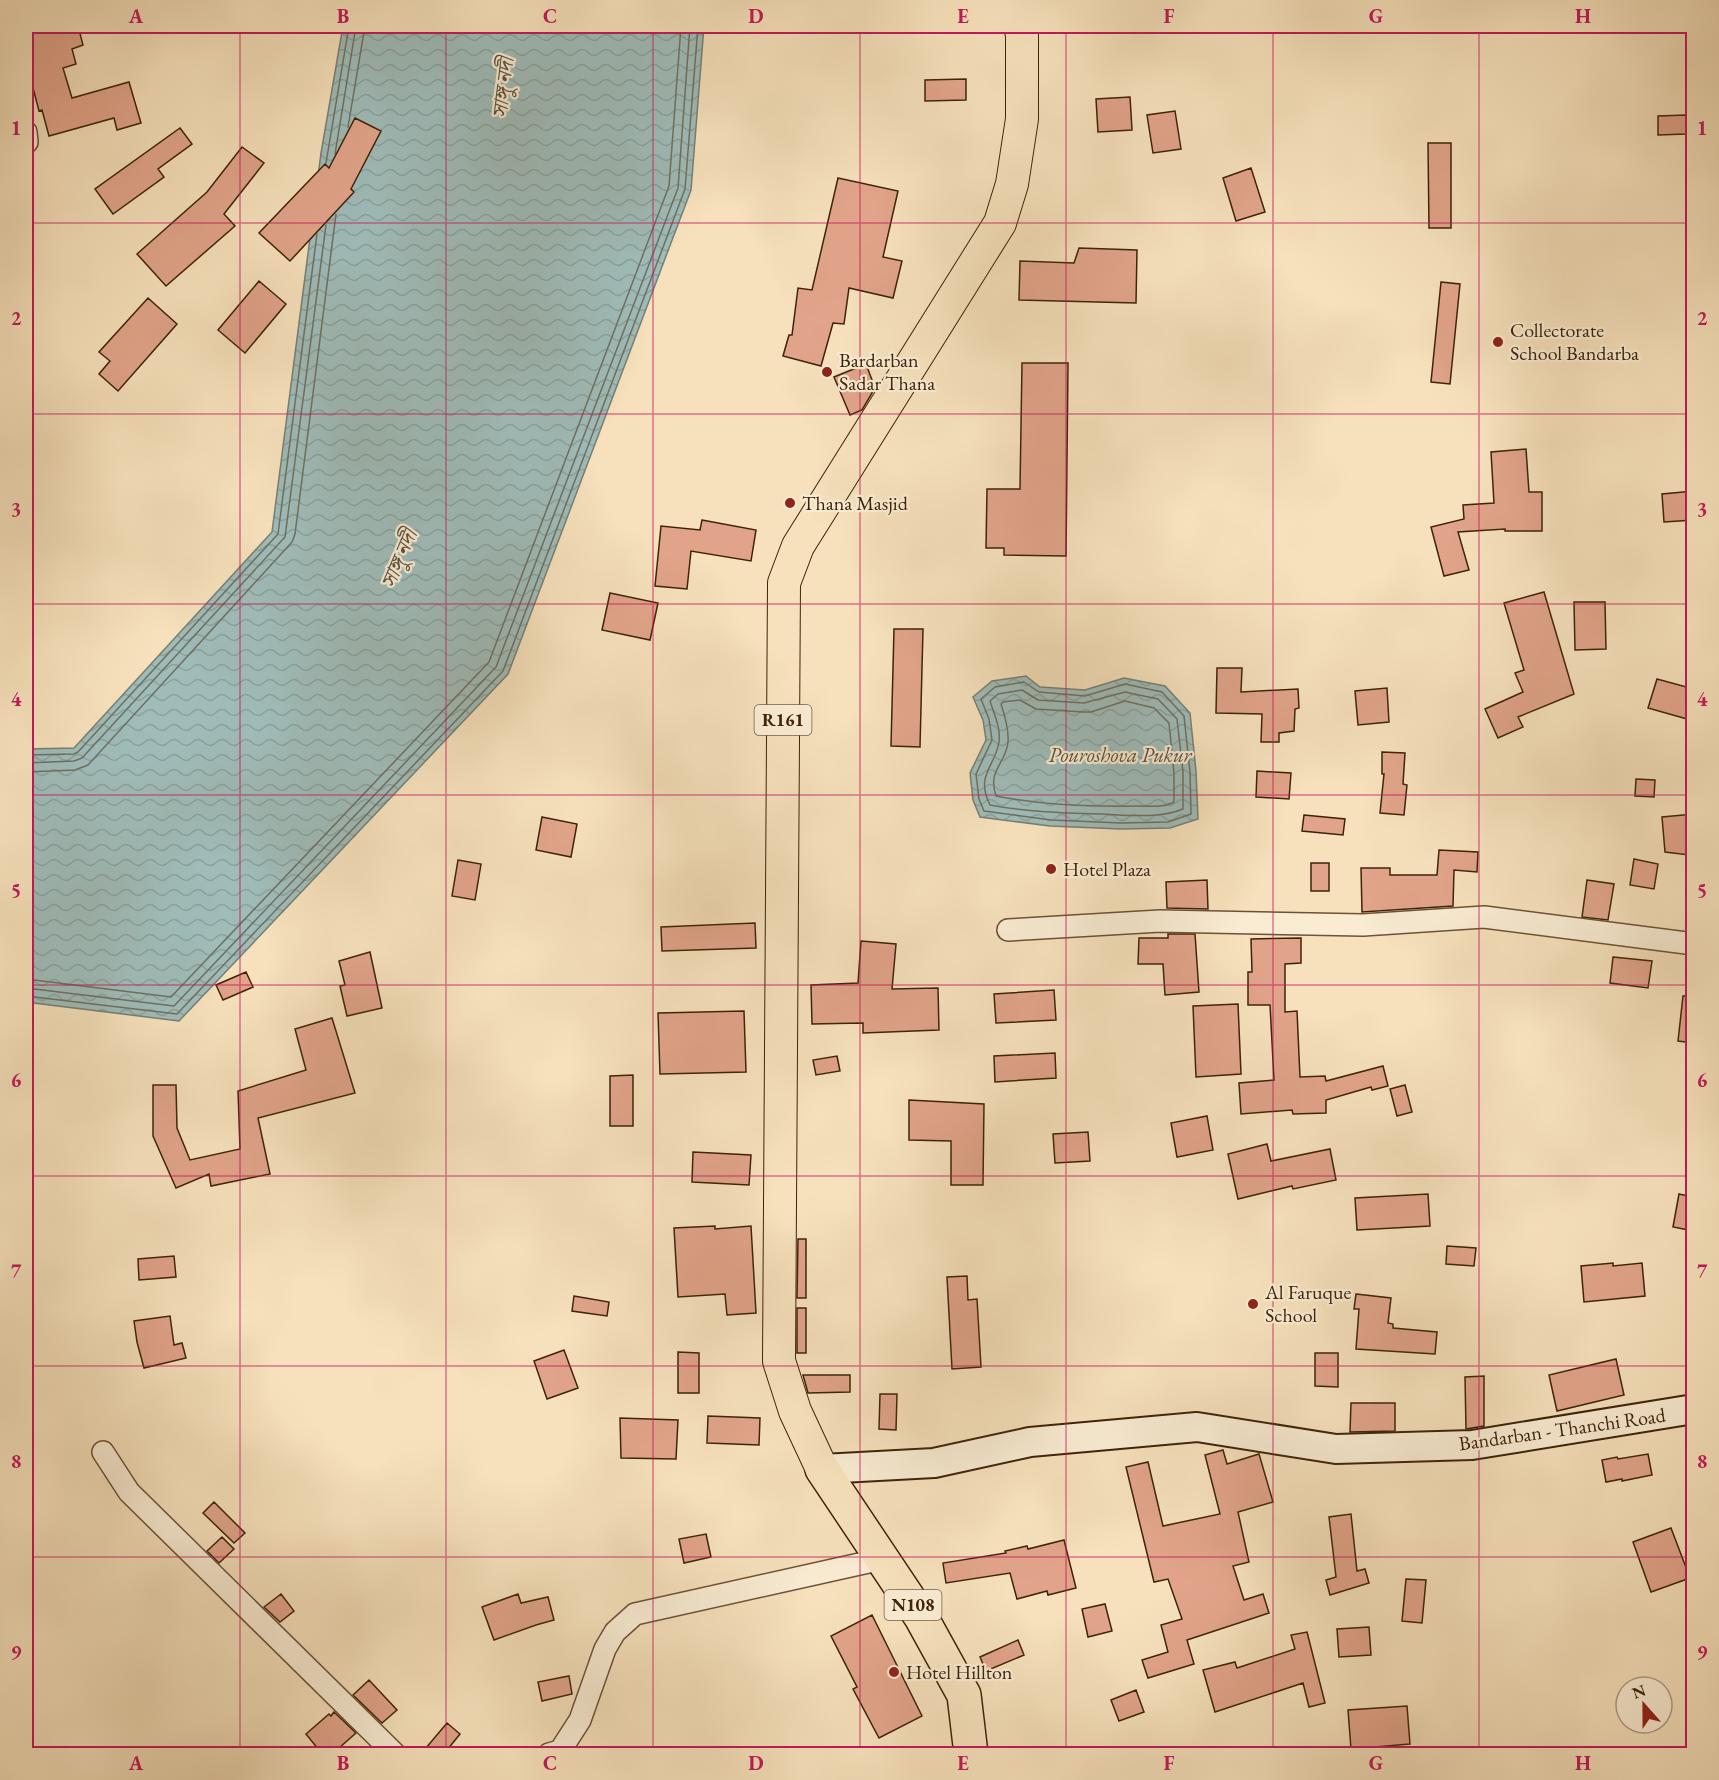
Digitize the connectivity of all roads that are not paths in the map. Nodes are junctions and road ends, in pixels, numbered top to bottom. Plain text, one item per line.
1 (1020, 26) edge
2 (26, 132) edge
3 (26, 143) edge
4 (1008, 930) dead end
5 (1694, 944) edge
6 (1694, 1410) edge
7 (104, 1452) dead end
8 (822, 1469) junction
9 (882, 1559) junction
10 (395, 1755) edge
11 (549, 1755) edge
12 (971, 1755) edge

1 - 8 main road, R161
2 - 3 street
4 - 5 street
6 - 8 main road, Bandarban - Thanchi Road
7 - 10 street
8 - 9 highway, N108
9 - 11 street
9 - 12 highway, N108

